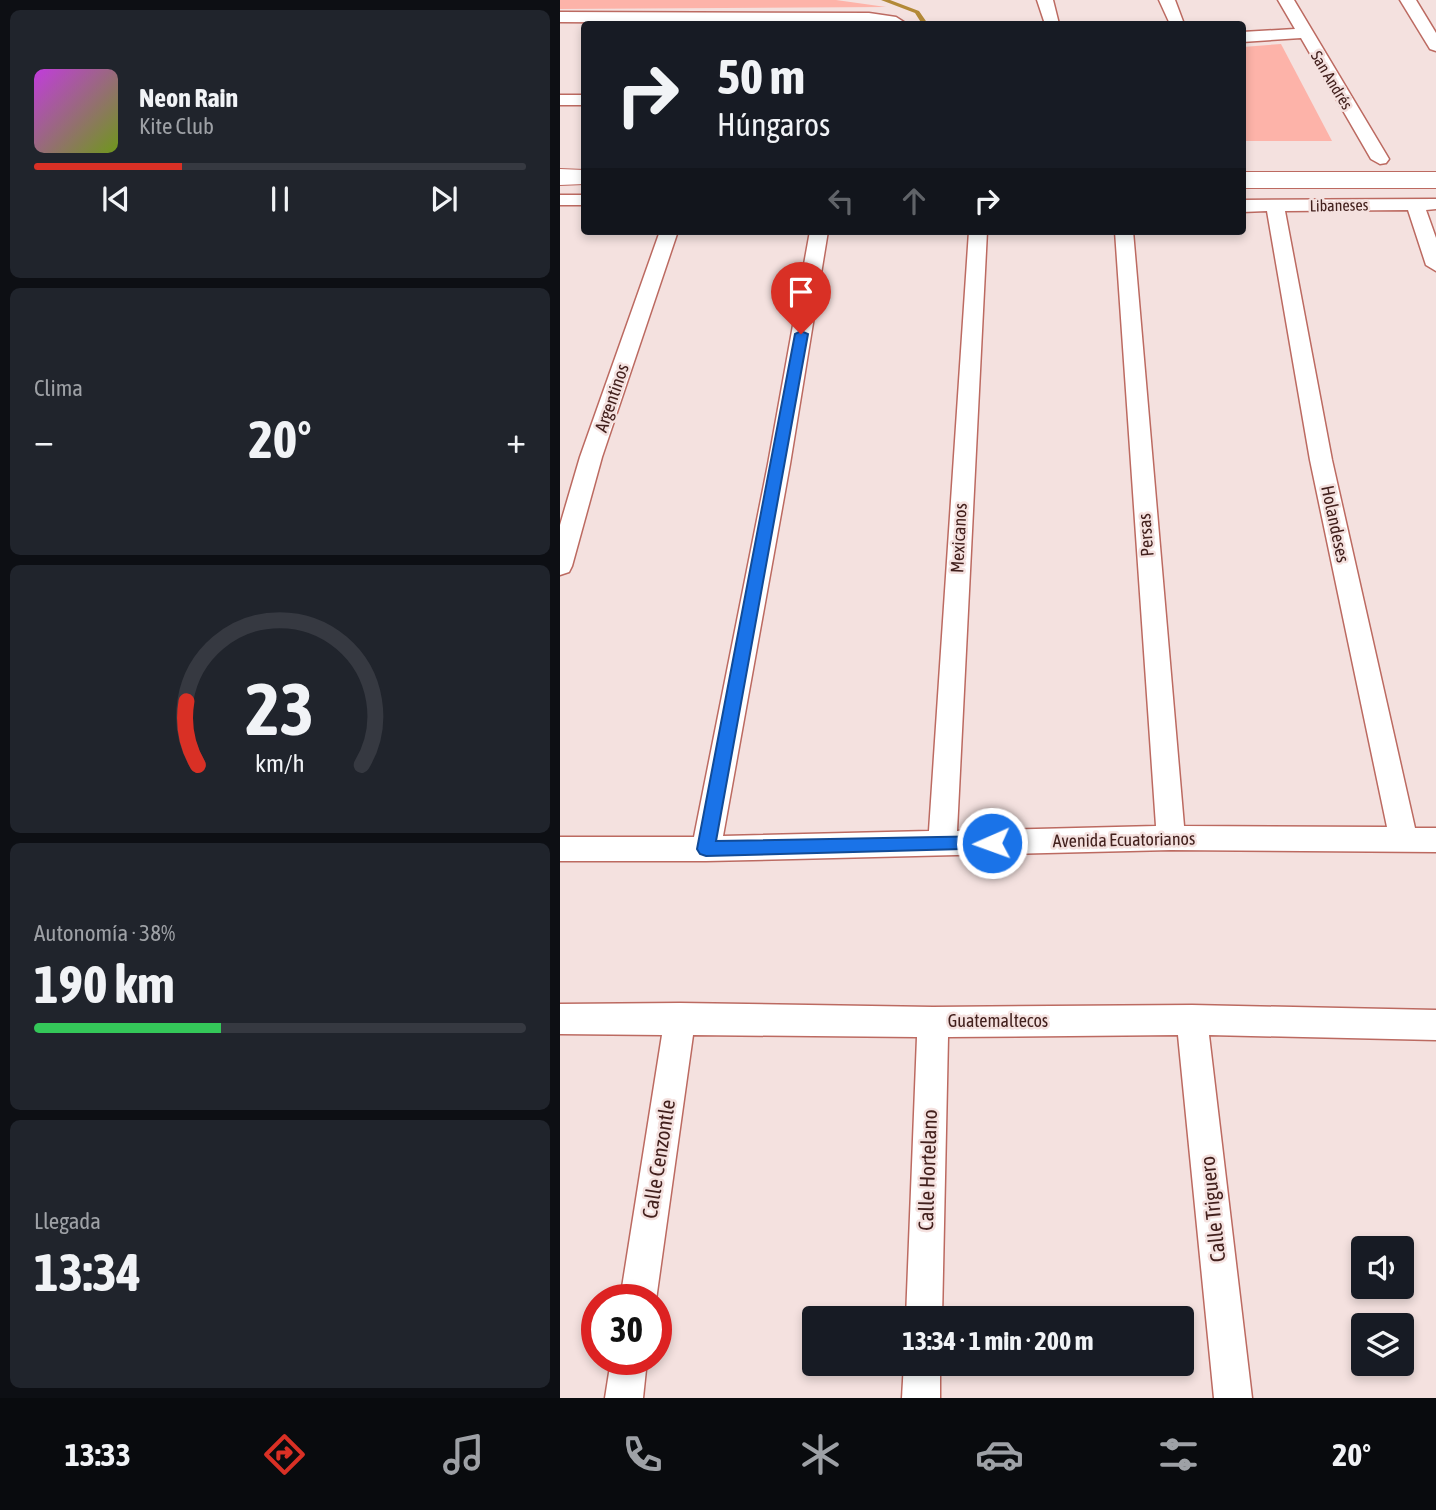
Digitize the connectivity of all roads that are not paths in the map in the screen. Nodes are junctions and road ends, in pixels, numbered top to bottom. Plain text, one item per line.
1 (1045, 0) edge
2 (1167, 0) edge
3 (1286, 0) edge
4 (1408, 0) edge
5 (560, 17) edge
6 (636, 21) edge
7 (762, 21) edge
8 (893, 21) edge
9 (1051, 21) edge
10 (1176, 21) edge
11 (1304, 33) junction
12 (1246, 37) edge
13 (1436, 46) edge
14 (560, 100) edge
15 (581, 100) edge
16 (1246, 159) edge
17 (1380, 159) junction
18 (1436, 159) edge
19 (560, 177) edge
20 (581, 177) edge
21 (1246, 180) edge
22 (1436, 180) edge
23 (560, 200) edge
24 (581, 200) edge
25 (1415, 204) junction
26 (1436, 204) edge
27 (1246, 206) edge
28 (1275, 206) junction
29 (668, 235) edge
30 (818, 235) edge
31 (978, 235) edge
32 (1124, 235) edge
33 (1436, 265) edge
34 (560, 566) edge
35 (1171, 838) junction
36 (1404, 840) junction
37 (1436, 840) edge
38 (942, 844) junction
39 (560, 849) edge
40 (706, 849) junction
41 (560, 1018) edge
42 (680, 1018) junction
43 (1192, 1020) junction
44 (933, 1022) junction
45 (1436, 1025) edge
46 (640, 1284) edge
47 (924, 1306) edge
48 (627, 1375) edge
49 (922, 1376) edge
50 (624, 1398) edge
51 (921, 1398) edge
52 (1233, 1398) edge

1 - 9 street
2 - 10 street
3 - 11 street, San Andrés
4 - 13 street
5 - 6 street
6 - 7 street
7 - 8 street
11 - 12 street
11 - 17 street, San Andrés
14 - 15 street
16 - 17 main road
17 - 18 main road
19 - 20 main road
21 - 22 main road, Libaneses
23 - 24 street
25 - 26 street, Libaneses
25 - 28 street, Libaneses
25 - 33 street
27 - 28 street, Libaneses
28 - 36 street, Holandeses
29 - 34 street, Argentinos
30 - 40 street
31 - 38 street, Mexicanos
32 - 35 street, Persas
35 - 36 street, Avenida Ecuatorianos
35 - 38 street, Avenida Ecuatorianos
36 - 37 street, Avenida Ecuatorianos
38 - 40 street, Avenida Ecuatorianos
39 - 40 street, Avenida Ecuatorianos
41 - 42 street, Guatemaltecos
42 - 44 street, Guatemaltecos
42 - 46 street, Calle Cenzontle
43 - 44 street, Guatemaltecos
43 - 45 street, Guatemaltecos
43 - 52 street, Calle Triguero
44 - 47 street, Calle Hortelano
48 - 50 street
49 - 51 street

